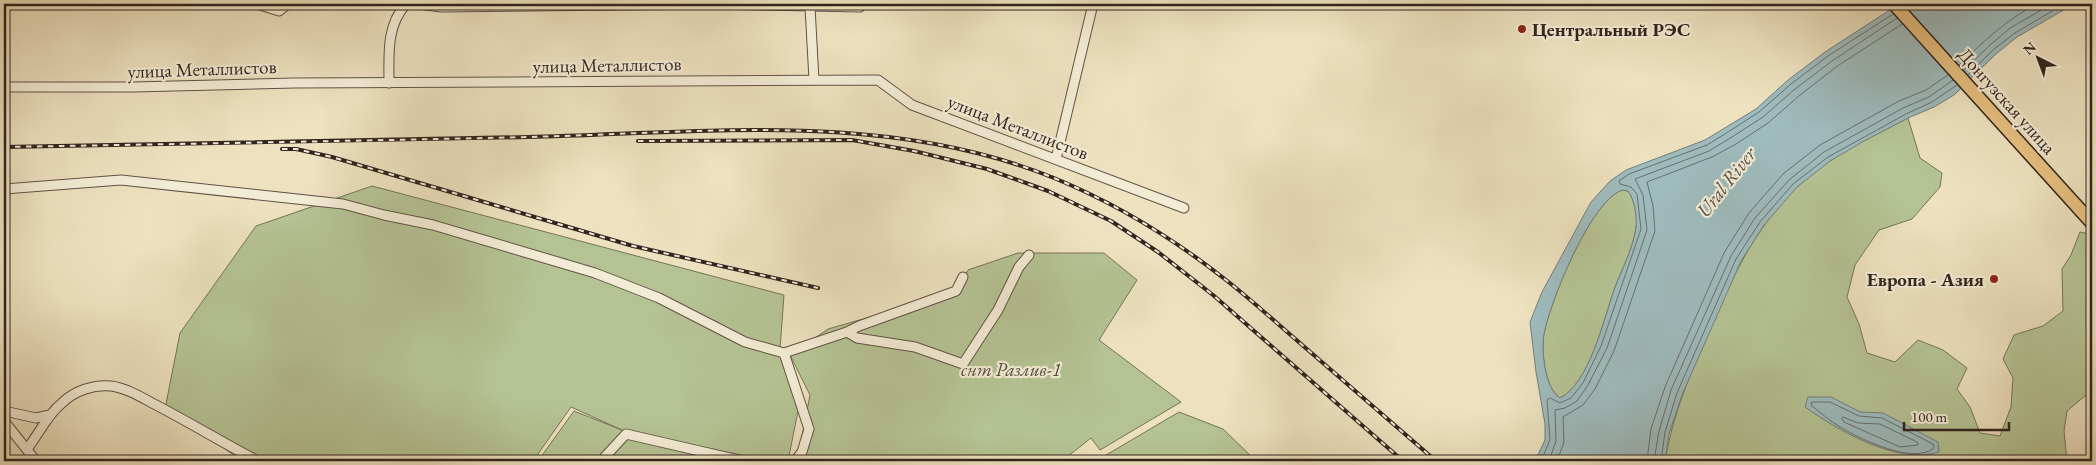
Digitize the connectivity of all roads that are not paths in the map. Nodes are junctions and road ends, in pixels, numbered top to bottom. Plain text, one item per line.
1 (258, 4) edge
2 (288, 4) edge
3 (406, 4) edge
4 (419, 4) edge
5 (1093, 4) edge
6 (1894, 4) edge
7 (810, 7) junction
8 (860, 7) dead end
9 (814, 80) junction
10 (389, 83) junction
11 (4, 87) edge
12 (1056, 159) junction
13 (4, 189) edge
14 (1184, 208) dead end
15 (2092, 223) edge
16 (1029, 255) dead end
17 (963, 277) dead end
18 (847, 332) junction
19 (784, 353) junction
20 (4, 411) edge
21 (50, 415) junction
22 (4, 421) edge
23 (27, 449) junction
24 (36, 461) edge
25 (258, 461) edge
26 (601, 461) edge
27 (743, 461) edge
28 (795, 461) edge

1 - 2 street
3 - 10 street
4 - 7 street
5 - 12 street
6 - 15 main road, Донгузская улица
7 - 8 street
7 - 9 street
9 - 10 street, улица Металлистов
9 - 12 street, улица Металлистов
10 - 11 street, улица Металлистов
12 - 14 street, улица Металлистов
13 - 19 street
16 - 18 street
17 - 18 street
18 - 19 street
19 - 28 street
20 - 21 street
21 - 23 street
21 - 25 street
22 - 23 street
23 - 24 street
26 - 27 street

